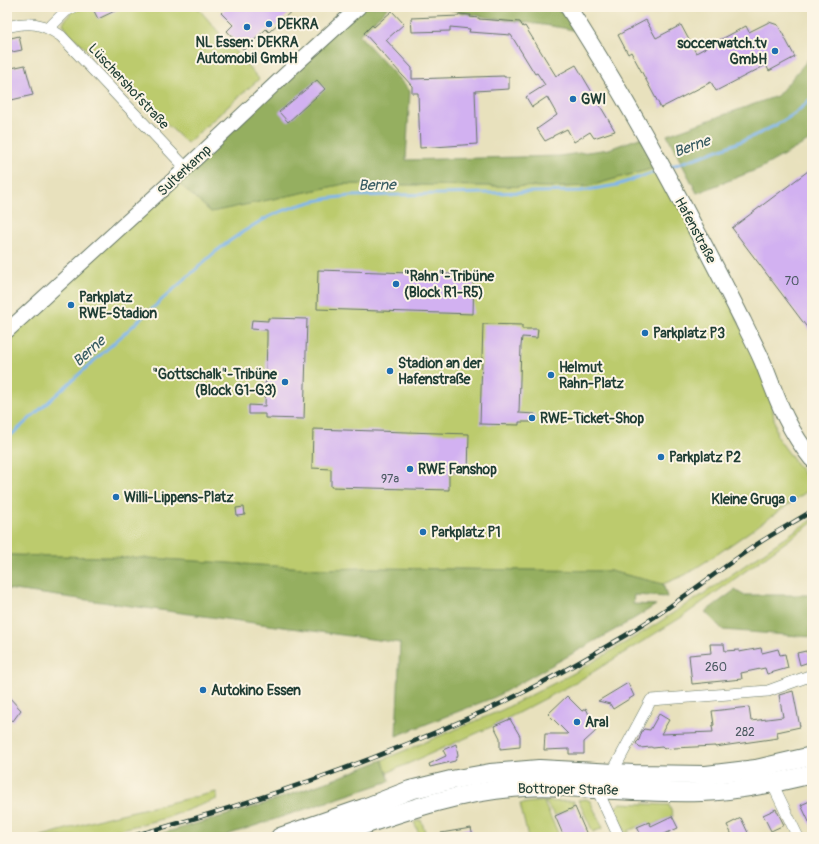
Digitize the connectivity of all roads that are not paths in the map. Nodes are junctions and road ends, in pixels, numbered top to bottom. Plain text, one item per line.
1 (74, 7) edge
2 (359, 7) edge
3 (568, 7) edge
4 (7, 27) edge
5 (49, 28) junction
6 (186, 168) junction
7 (7, 331) edge
8 (812, 458) edge
9 (812, 675) edge
10 (812, 756) edge
11 (612, 773) junction
12 (812, 774) edge
13 (772, 783) junction
14 (599, 789) junction
15 (280, 837) edge
16 (329, 837) edge
17 (619, 837) edge
18 (798, 837) edge

1 - 5 street
2 - 6 street, Sulterkamp
3 - 8 main road, Hafenstraße
4 - 5 street, Lüschershofstraße
5 - 6 street, Lüschershofstraße
6 - 7 street, Sulterkamp
9 - 11 street, Bottroper Straße
10 - 11 main road, Bottroper Straße
11 - 14 main road
11 - 15 main road, Bottroper Straße
12 - 13 main road, Bottroper Straße
13 - 14 main road, Bottroper Straße
13 - 18 street
14 - 16 main road, Bottroper Straße
14 - 17 street

